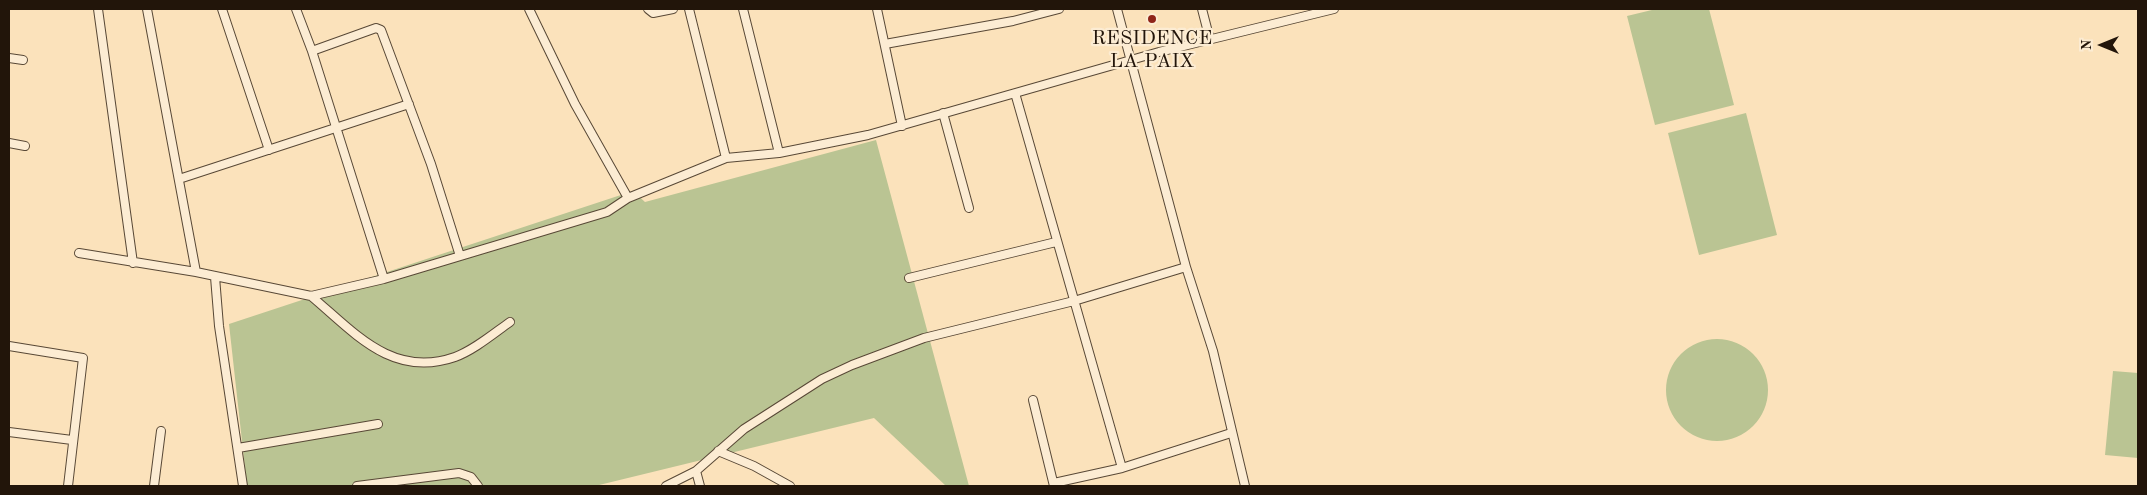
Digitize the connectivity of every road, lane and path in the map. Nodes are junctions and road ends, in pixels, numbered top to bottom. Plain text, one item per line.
1 (98, 9) edge
2 (147, 9) edge
3 (222, 9) edge
4 (296, 9) edge
5 (530, 9) edge
6 (648, 9) edge
7 (673, 9) edge
8 (689, 9) edge
9 (744, 9) edge
10 (876, 9) edge
11 (1059, 9) edge
12 (1117, 9) edge
13 (1202, 9) edge
14 (1334, 9) edge
15 (1210, 40) junction
16 (885, 44) junction
17 (312, 51) junction
18 (9, 58) edge
19 (23, 60) dead end
20 (1131, 60) junction
21 (1015, 93) junction
22 (409, 104) junction
23 (944, 113) junction
24 (902, 126) junction
25 (336, 130) junction
26 (9, 143) edge
27 (25, 146) dead end
28 (269, 150) junction
29 (779, 153) junction
30 (726, 158) junction
31 (179, 180) junction
32 (628, 198) junction
33 (969, 208) dead end
34 (1056, 242) junction
35 (79, 253) dead end
36 (460, 256) junction
37 (133, 263) junction
38 (1186, 267) junction
39 (196, 272) junction
40 (215, 277) junction
41 (909, 278) dead end
42 (384, 279) junction
43 (311, 296) junction
44 (1074, 300) junction
45 (510, 322) dead end
46 (9, 346) edge
47 (1033, 400) dead end
48 (378, 424) dead end
49 (161, 431) dead end
50 (9, 432) edge
51 (1231, 434) junction
52 (72, 440) junction
53 (238, 448) junction
54 (718, 451) junction
55 (1122, 468) junction
56 (696, 471) junction
57 (1054, 485) edge
58 (68, 486) edge
59 (154, 486) edge
60 (243, 486) edge
61 (357, 486) edge
62 (478, 486) edge
63 (666, 486) edge
64 (700, 486) edge
65 (790, 486) edge
66 (1245, 486) edge

1 - 37 street
2 - 31 street
3 - 28 street
4 - 17 street
5 - 32 street
6 - 7 street
8 - 30 street
9 - 29 street
10 - 16 street
11 - 16 street
12 - 20 street
13 - 15 street
14 - 15 street
15 - 20 street
16 - 24 street
17 - 22 street
17 - 25 street
18 - 19 street
20 - 21 street
20 - 38 street
21 - 23 street
21 - 34 street
22 - 25 street
22 - 36 street
23 - 24 street
23 - 33 street
24 - 29 street
25 - 28 street
25 - 42 street
26 - 27 street
28 - 31 street
29 - 30 street
30 - 32 street
31 - 39 street
32 - 36 street
34 - 41 street
34 - 44 street
35 - 37 street
36 - 42 street
37 - 39 street
38 - 44 street
38 - 51 street
39 - 40 street
40 - 43 street
40 - 53 street
42 - 43 street
43 - 45 street
44 - 54 street
44 - 55 street
46 - 52 street
47 - 57 street
48 - 53 street
49 - 59 street
50 - 52 street
51 - 55 street
51 - 66 street
52 - 58 street
53 - 60 street
54 - 56 street
54 - 65 street
55 - 57 street
56 - 63 street
56 - 64 street
61 - 62 street

